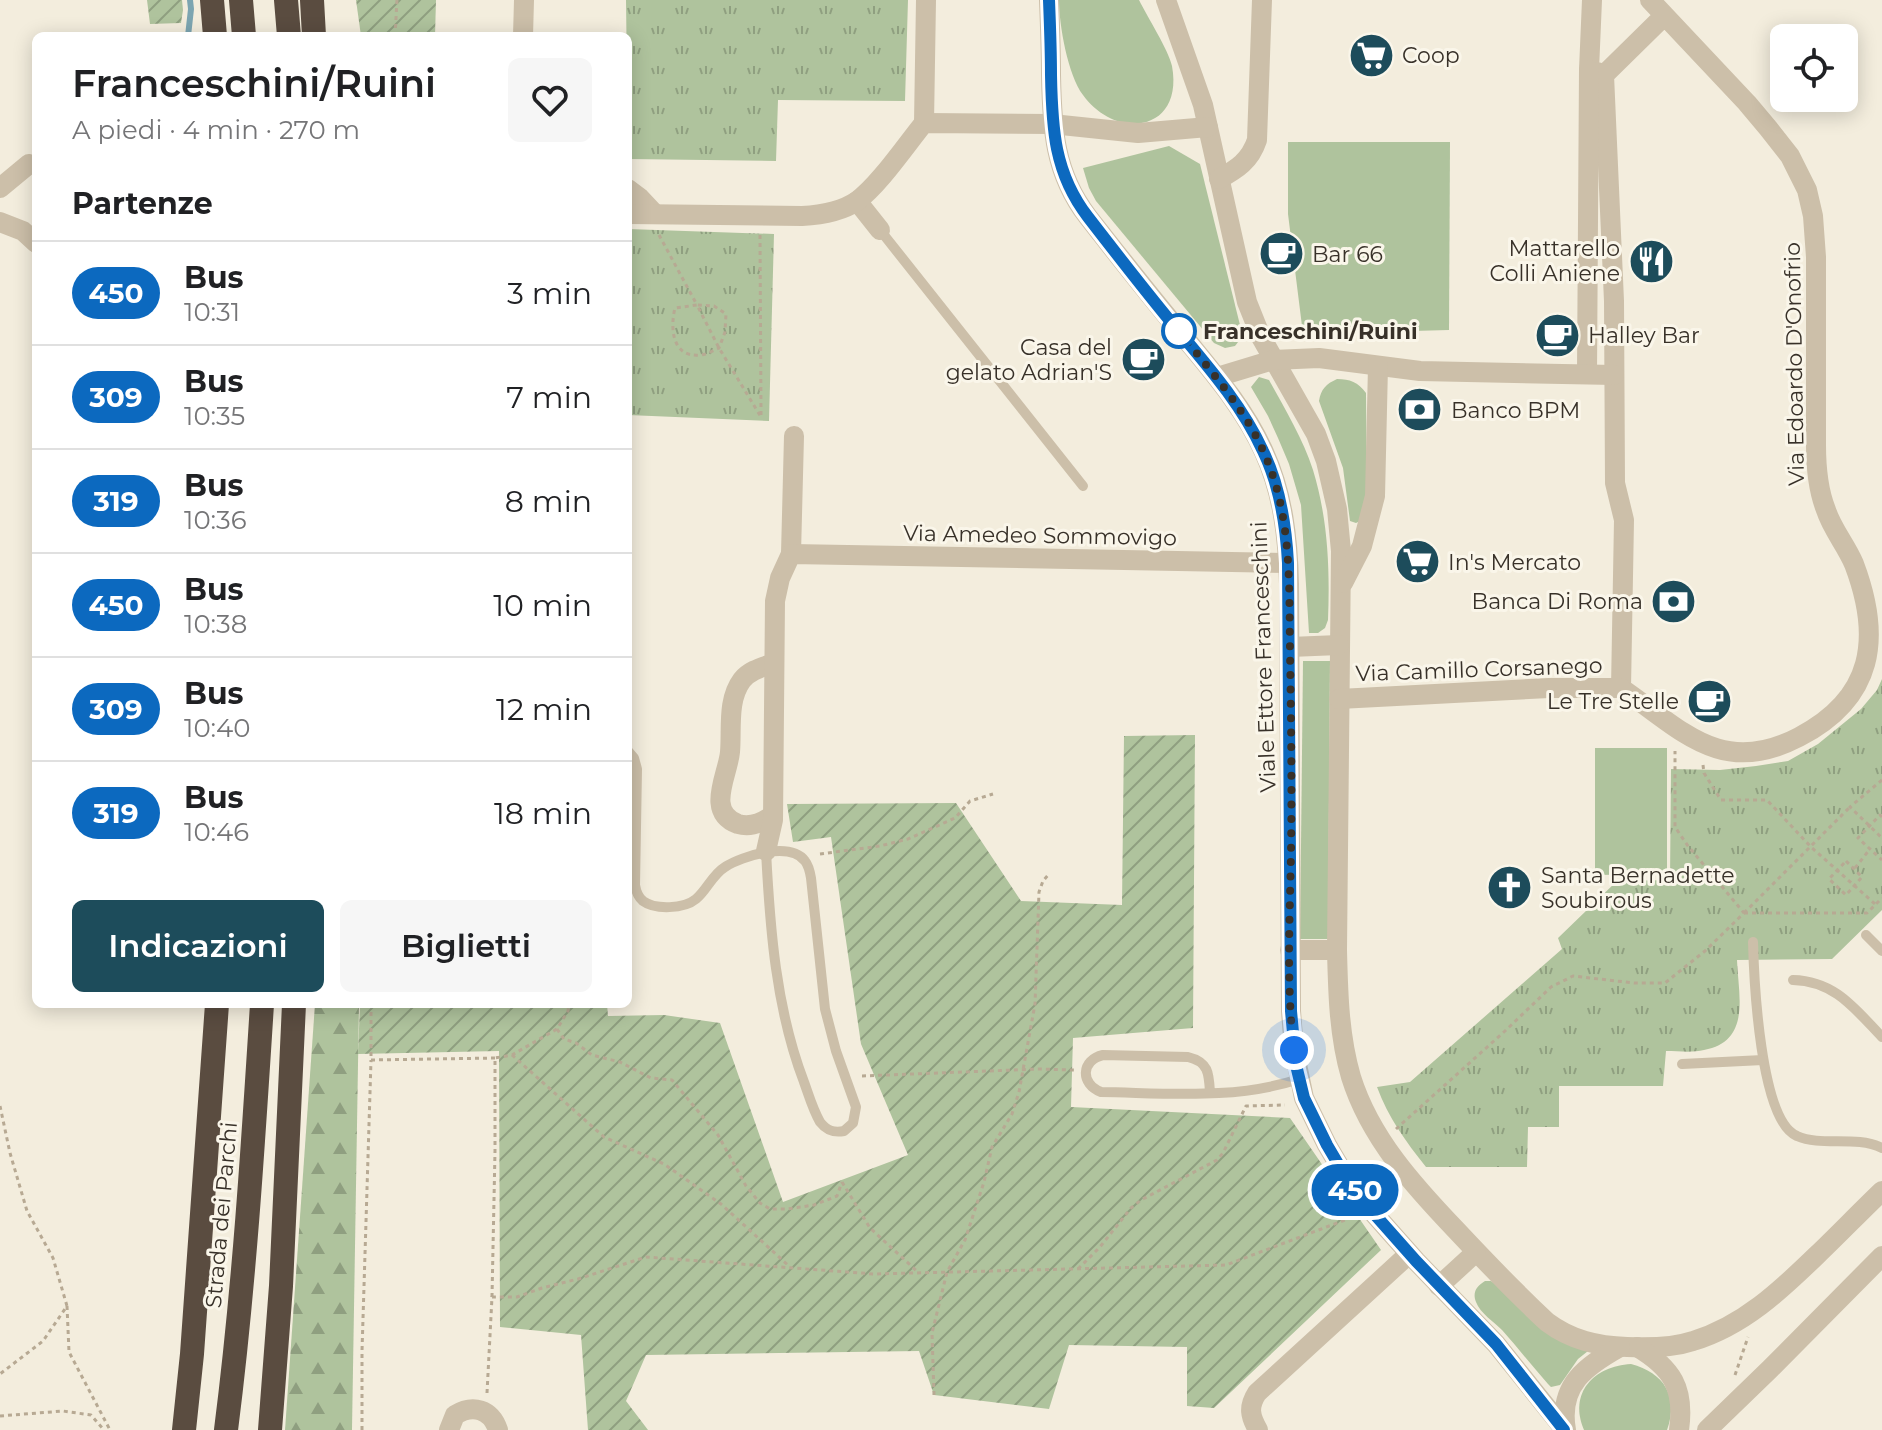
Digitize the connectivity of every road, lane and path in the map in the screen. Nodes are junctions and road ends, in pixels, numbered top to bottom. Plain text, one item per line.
1 (212, 0) edge
2 (241, 0) edge
3 (286, 0) edge
4 (312, 0) edge
5 (397, 0) edge
6 (524, 0) edge
7 (926, 0) edge
8 (1049, 0) edge
9 (1166, 0) edge
10 (1262, 0) edge
11 (1592, 0) edge
12 (1657, 8) edge
13 (215, 32) edge
14 (244, 32) edge
15 (289, 32) edge
16 (314, 32) edge
17 (395, 32) edge
18 (523, 32) edge
19 (1596, 72) junction
20 (924, 123) junction
21 (1052, 124) junction
22 (1208, 127) junction
23 (29, 164) dead end
24 (1219, 179) junction
25 (0, 188) edge
26 (632, 192) edge
27 (857, 201) junction
28 (644, 214) edge
29 (760, 215) junction
30 (0, 222) edge
31 (880, 230) joint
32 (32, 239) edge
33 (697, 305) junction
34 (719, 348) junction
35 (1273, 360) junction
36 (1378, 366) junction
37 (1587, 374) junction
38 (1614, 375) junction
39 (1217, 377) junction
40 (794, 436) dead end
41 (1083, 486) dead end
42 (791, 554) junction
43 (1288, 563) junction
44 (1340, 591) junction
45 (1877, 622) edge
46 (1339, 645) junction
47 (1290, 647) junction
48 (774, 663) junction
49 (1621, 688) junction
50 (1339, 699) junction
51 (1675, 728) junction
52 (1703, 745) junction
53 (632, 756) edge
54 (1882, 780) edge
55 (993, 794) dead end
56 (1850, 807) junction
57 (773, 815) junction
58 (1882, 817) edge
59 (1870, 826) junction
60 (1882, 838) edge
61 (1811, 847) junction
62 (1870, 849) junction
63 (766, 851) junction
64 (805, 859) junction
65 (1882, 860) edge
66 (1854, 869) junction
67 (1837, 870) junction
68 (1048, 875) dead end
69 (1854, 885) junction
70 (1882, 898) edge
71 (1875, 904) junction
72 (1744, 913) junction
73 (1866, 935) dead end
74 (1753, 942) dead end
75 (1290, 950) junction
76 (1337, 950) junction
77 (1882, 951) edge
78 (1793, 980) dead end
79 (217, 1008) edge
80 (262, 1008) edge
81 (294, 1008) edge
82 (371, 1008) edge
83 (568, 1008) edge
84 (557, 1029) junction
85 (1882, 1037) edge
86 (512, 1055) junction
87 (495, 1058) junction
88 (371, 1060) junction
89 (1763, 1060) junction
90 (1682, 1064) dead end
91 (1022, 1069) junction
92 (1086, 1075) junction
93 (846, 1077) junction
94 (1299, 1079) junction
95 (1210, 1093) junction
96 (1307, 1105) junction
97 (0, 1106) edge
98 (1384, 1144) junction
99 (1882, 1148) edge
100 (1882, 1191) edge
101 (1369, 1208) junction
102 (1476, 1252) junction
103 (1409, 1254) junction
104 (1881, 1258) edge
105 (790, 1267) junction
106 (1078, 1269) junction
107 (947, 1272) junction
108 (919, 1273) junction
109 (1439, 1286) junction
110 (492, 1297) junction
111 (67, 1306) junction
112 (1753, 1332) dead end
113 (1628, 1347) junction
114 (234, 1367) junction
115 (0, 1374) edge
116 (1732, 1380) dead end
117 (934, 1395) dead end
118 (0, 1416) edge
119 (492, 1422) edge
120 (104, 1430) edge
121 (110, 1430) edge
122 (184, 1430) edge
123 (226, 1430) edge
124 (233, 1430) edge
125 (270, 1430) edge
126 (362, 1430) edge
127 (449, 1430) edge
128 (1258, 1430) edge
129 (1566, 1430) edge
130 (1679, 1430) edge
131 (1707, 1430) edge

1 - 13 highway
2 - 14 highway
3 - 15 highway
4 - 16 highway
5 - 17 path
6 - 18 street
7 - 20 street
8 - 21 street, Viale Ettore Franceschini
9 - 22 street
10 - 24 street
11 - 19 street
12 - 19 street, Via Edoardo D'Onofrio
12 - 45 street, Via Edoardo D'Onofrio
19 - 37 street
19 - 38 street
20 - 21 street
20 - 27 street
21 - 22 street
21 - 39 street, Viale Ettore Franceschini
22 - 24 street
23 - 25 street
24 - 35 street
26 - 28 street
27 - 29 street
27 - 31 street
28 - 29 street
28 - 33 path
29 - 34 path
30 - 32 street
31 - 41 lane
33 - 34 path
33 - 34 path
33 - 34 path
35 - 36 street
35 - 39 street
35 - 44 street
36 - 37 street
36 - 44 street
37 - 38 street
38 - 49 street
39 - 43 street, Viale Ettore Franceschini
40 - 42 street
42 - 43 street, Via Amedeo Sommovigo
42 - 48 street
43 - 47 street, Viale Ettore Franceschini
44 - 46 street
45 - 52 street, Via Edoardo D'Onofrio
46 - 47 street
46 - 50 street
47 - 75 street, Viale Ettore Franceschini
48 - 57 street
48 - 57 street
49 - 50 street, Via Camillo Corsanego
49 - 51 street, Via Edoardo D'Onofrio
50 - 76 street
51 - 52 street, Via Edoardo D'Onofrio
51 - 72 path
52 - 61 path
53 - 63 lane
54 - 56 path
55 - 64 path
56 - 59 path
56 - 61 path
57 - 63 street
58 - 59 path
59 - 60 path
59 - 62 path
61 - 67 path
61 - 72 path
62 - 65 path
62 - 66 path
63 - 64 lane
63 - 93 lane
64 - 93 lane
66 - 67 path
66 - 69 path
67 - 69 path
67 - 69 path
68 - 91 path
69 - 71 path
70 - 71 path
71 - 72 path
72 - 98 path
73 - 77 lane
74 - 89 lane
75 - 76 street
75 - 94 street, Viale Ettore Franceschini
76 - 98 street
78 - 85 lane
79 - 122 highway, Strada dei Parchi
80 - 114 highway, Strada dei Parchi
81 - 125 highway
82 - 88 path
83 - 84 path
84 - 86 path
84 - 108 path
86 - 87 path
86 - 105 path
87 - 88 path
87 - 110 path
88 - 126 path
89 - 90 lane
89 - 99 lane
91 - 92 path
91 - 93 path
91 - 107 path
92 - 95 lane
92 - 95 lane
94 - 95 lane
94 - 96 street, Viale Ettore Franceschini
96 - 101 street, Viale Ettore Franceschini
96 - 106 path
97 - 111 path
98 - 102 street
100 - 113 street
101 - 103 street, Viale Ettore Franceschini
101 - 106 path
102 - 109 street
102 - 113 street
103 - 109 street, Viale Ettore Franceschini
103 - 128 street
104 - 131 street
105 - 108 path
105 - 110 path
106 - 107 path
107 - 108 path
107 - 117 path
109 - 129 street, Viale Ettore Franceschini
110 - 119 path
111 - 115 path
111 - 121 path
112 - 116 path
113 - 129 street
113 - 130 street
114 - 123 highway, Strada dei Parchi
114 - 124 highway
118 - 120 path
119 - 127 street

